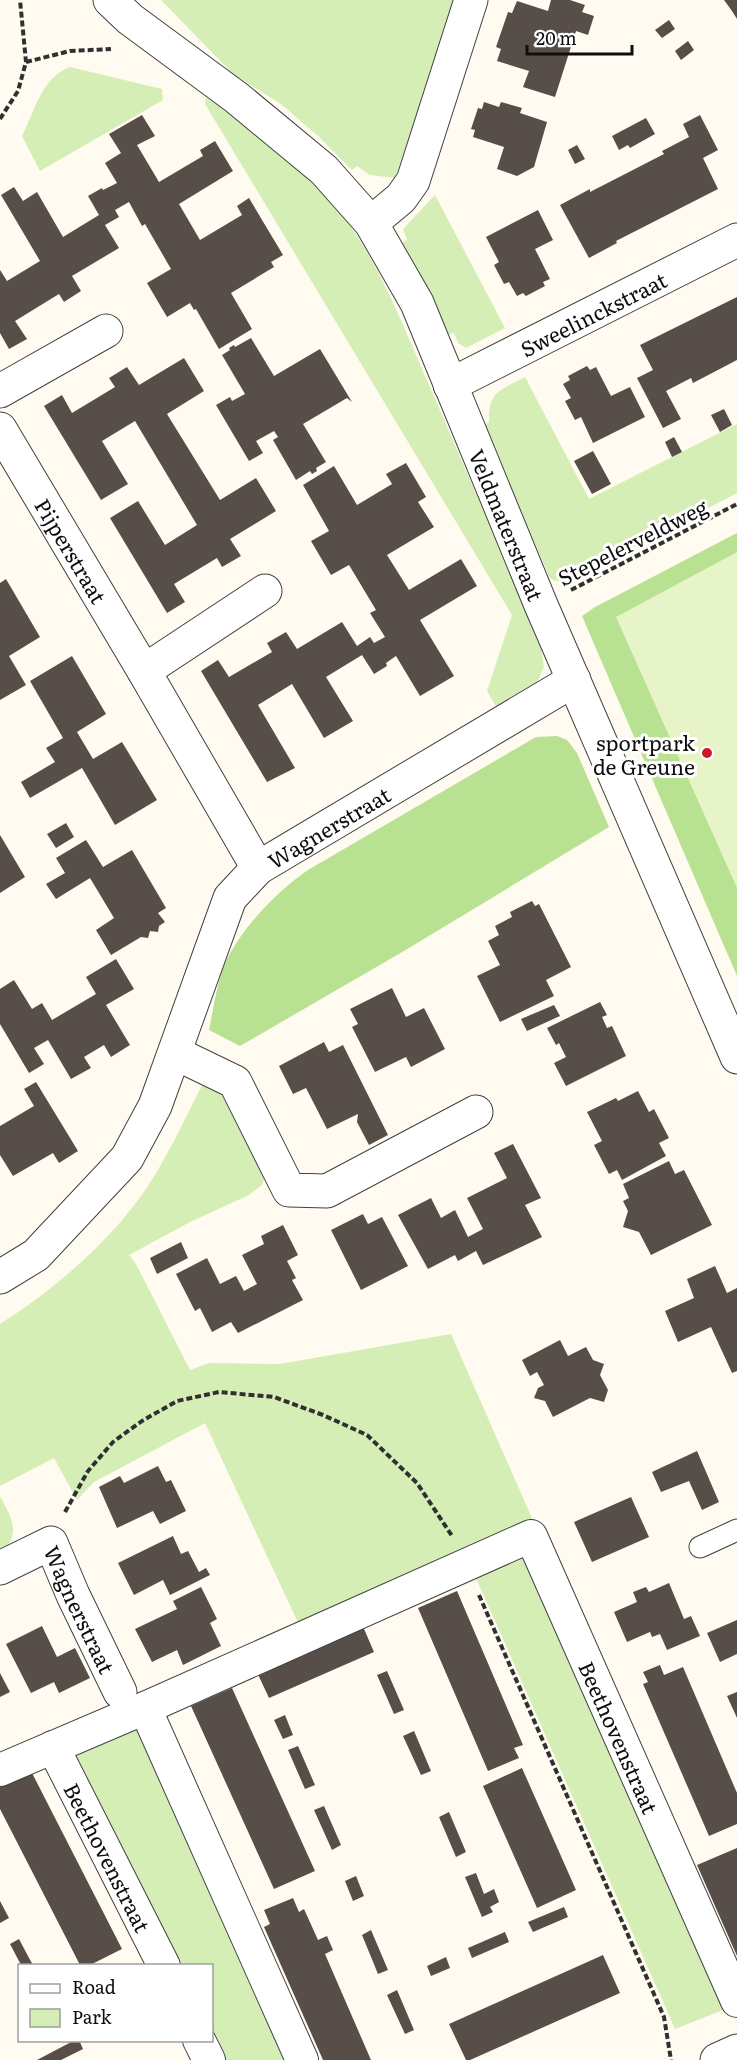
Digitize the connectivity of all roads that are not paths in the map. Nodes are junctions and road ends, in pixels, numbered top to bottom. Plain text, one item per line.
1 (110, 0) edge
2 (471, 0) edge
3 (371, 223) junction
4 (737, 240) edge
5 (106, 331) dead end
6 (450, 385) junction
7 (0, 391) edge
8 (0, 429) edge
9 (265, 591) dead end
10 (144, 671) junction
11 (574, 680) junction
12 (258, 868) junction
13 (175, 1053) junction
14 (737, 1057) edge
15 (476, 1112) dead end
16 (0, 1277) edge
17 (737, 1530) edge
18 (699, 1547) dead end
19 (0, 1568) edge
20 (133, 1700) junction
21 (53, 1747) junction
22 (0, 1770) edge
23 (163, 1964) edge
24 (737, 2001) edge
25 (201, 2042) edge
26 (737, 2051) edge
27 (209, 2060) edge
28 (302, 2060) edge
29 (717, 2060) edge

1 - 3 street, Veldmaterstraat
2 - 3 street
3 - 6 street, Veldmaterstraat
4 - 6 street, Sweelinckstraat
5 - 7 street
6 - 11 street, Veldmaterstraat
8 - 10 street, Pijperstraat
9 - 10 street
10 - 12 street, Pijperstraat
11 - 12 street, Wagnerstraat
11 - 14 street, Veldmaterstraat
12 - 13 street, Wagnerstraat
13 - 15 street
13 - 16 street, Wagnerstraat
17 - 18 lane
19 - 20 street, Wagnerstraat
20 - 21 street, Beethovenstraat
20 - 24 street, Beethovenstraat
20 - 28 street
21 - 22 street, Beethovenstraat
21 - 23 street, Beethovenstraat
25 - 27 street
26 - 29 street

